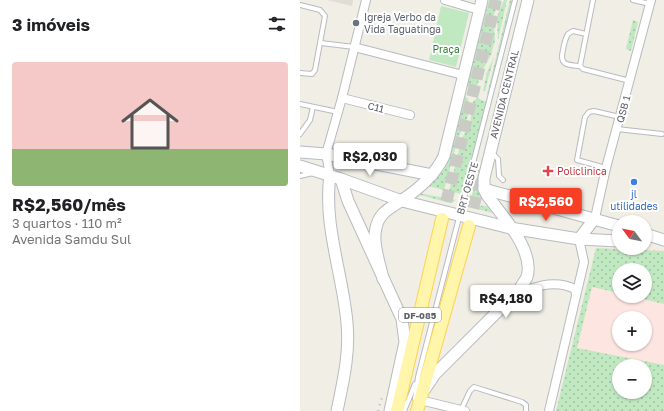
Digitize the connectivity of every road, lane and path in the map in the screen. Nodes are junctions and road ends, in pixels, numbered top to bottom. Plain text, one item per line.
1 (366, 0) edge
2 (445, 0) edge
3 (515, 0) edge
4 (528, 0) edge
5 (593, 0) edge
6 (634, 0) edge
7 (651, 2) edge
8 (300, 4) edge
9 (480, 5) edge
10 (586, 34) junction
11 (321, 43) junction
12 (354, 47) junction
13 (580, 66) junction
14 (300, 73) edge
15 (463, 75) junction
16 (630, 81) junction
17 (342, 98) junction
18 (300, 104) edge
19 (312, 107) junction
20 (338, 112) junction
21 (410, 115) dead end
22 (620, 118) junction
23 (617, 129) junction
24 (300, 134) edge
25 (662, 134) dead end
26 (300, 152) edge
27 (490, 152) junction
28 (326, 154) junction
29 (300, 166) edge
30 (606, 168) junction
31 (325, 174) junction
32 (432, 175) junction
33 (300, 176) edge
34 (341, 179) junction
35 (503, 180) dead end
36 (484, 189) junction
37 (402, 201) junction
38 (459, 216) junction
39 (595, 218) junction
40 (442, 219) tunnel mouth
41 (612, 224) edge
42 (469, 226) tunnel mouth
43 (510, 228) junction
44 (652, 237) edge
45 (578, 239) junction
46 (612, 240) edge
47 (652, 241) edge
48 (664, 241) edge
49 (383, 279) junction
50 (516, 292) junction
51 (576, 294) junction
52 (418, 377) junction
53 (418, 406) edge
54 (337, 411) edge
55 (390, 411) edge
56 (397, 411) edge
57 (404, 411) edge
58 (413, 411) edge
59 (463, 411) edge
60 (526, 411) edge
61 (549, 411) edge

1 - 12 street
2 - 9 street
3 - 38 lane, BRT OESTE
4 - 27 main road, AVENIDA CENTRAL
5 - 10 lane
6 - 7 lane
7 - 16 street, QSB 1
8 - 11 lane
9 - 15 main road
10 - 13 lane
10 - 13 lane
11 - 12 lane
11 - 14 lane
12 - 15 street
12 - 17 street
13 - 16 lane
15 - 32 main road
16 - 22 street, QSB 1
17 - 20 street
17 - 21 street, C11
18 - 19 lane
19 - 20 lane
19 - 24 lane
20 - 28 street
22 - 23 street, QSB 1
22 - 30 lane
23 - 25 lane
23 - 30 street, QSB 1
26 - 28 main road
27 - 35 lane
27 - 36 main road, AVENIDA CENTRAL
28 - 31 street
28 - 32 main road
29 - 31 main road
30 - 39 street, QSB 1
31 - 33 lane
31 - 34 main road
31 - 54 main road
32 - 37 main road
34 - 37 main road
34 - 49 main road
36 - 39 main road
36 - 43 main road
37 - 38 main road
37 - 49 main road
38 - 43 main road
38 - 52 lane, BRT OESTE
39 - 41 main road
39 - 45 main road
40 - 56 main road, DF-085
42 - 53 main road, DF-085
43 - 45 main road
43 - 50 main road
44 - 48 main road
45 - 46 main road
45 - 51 street
47 - 48 main road
49 - 55 main road
50 - 51 street
50 - 53 main road
51 - 61 street
52 - 57 lane, BRT OESTE
52 - 58 lane, BRT OESTE
53 - 59 street
59 - 60 lane

